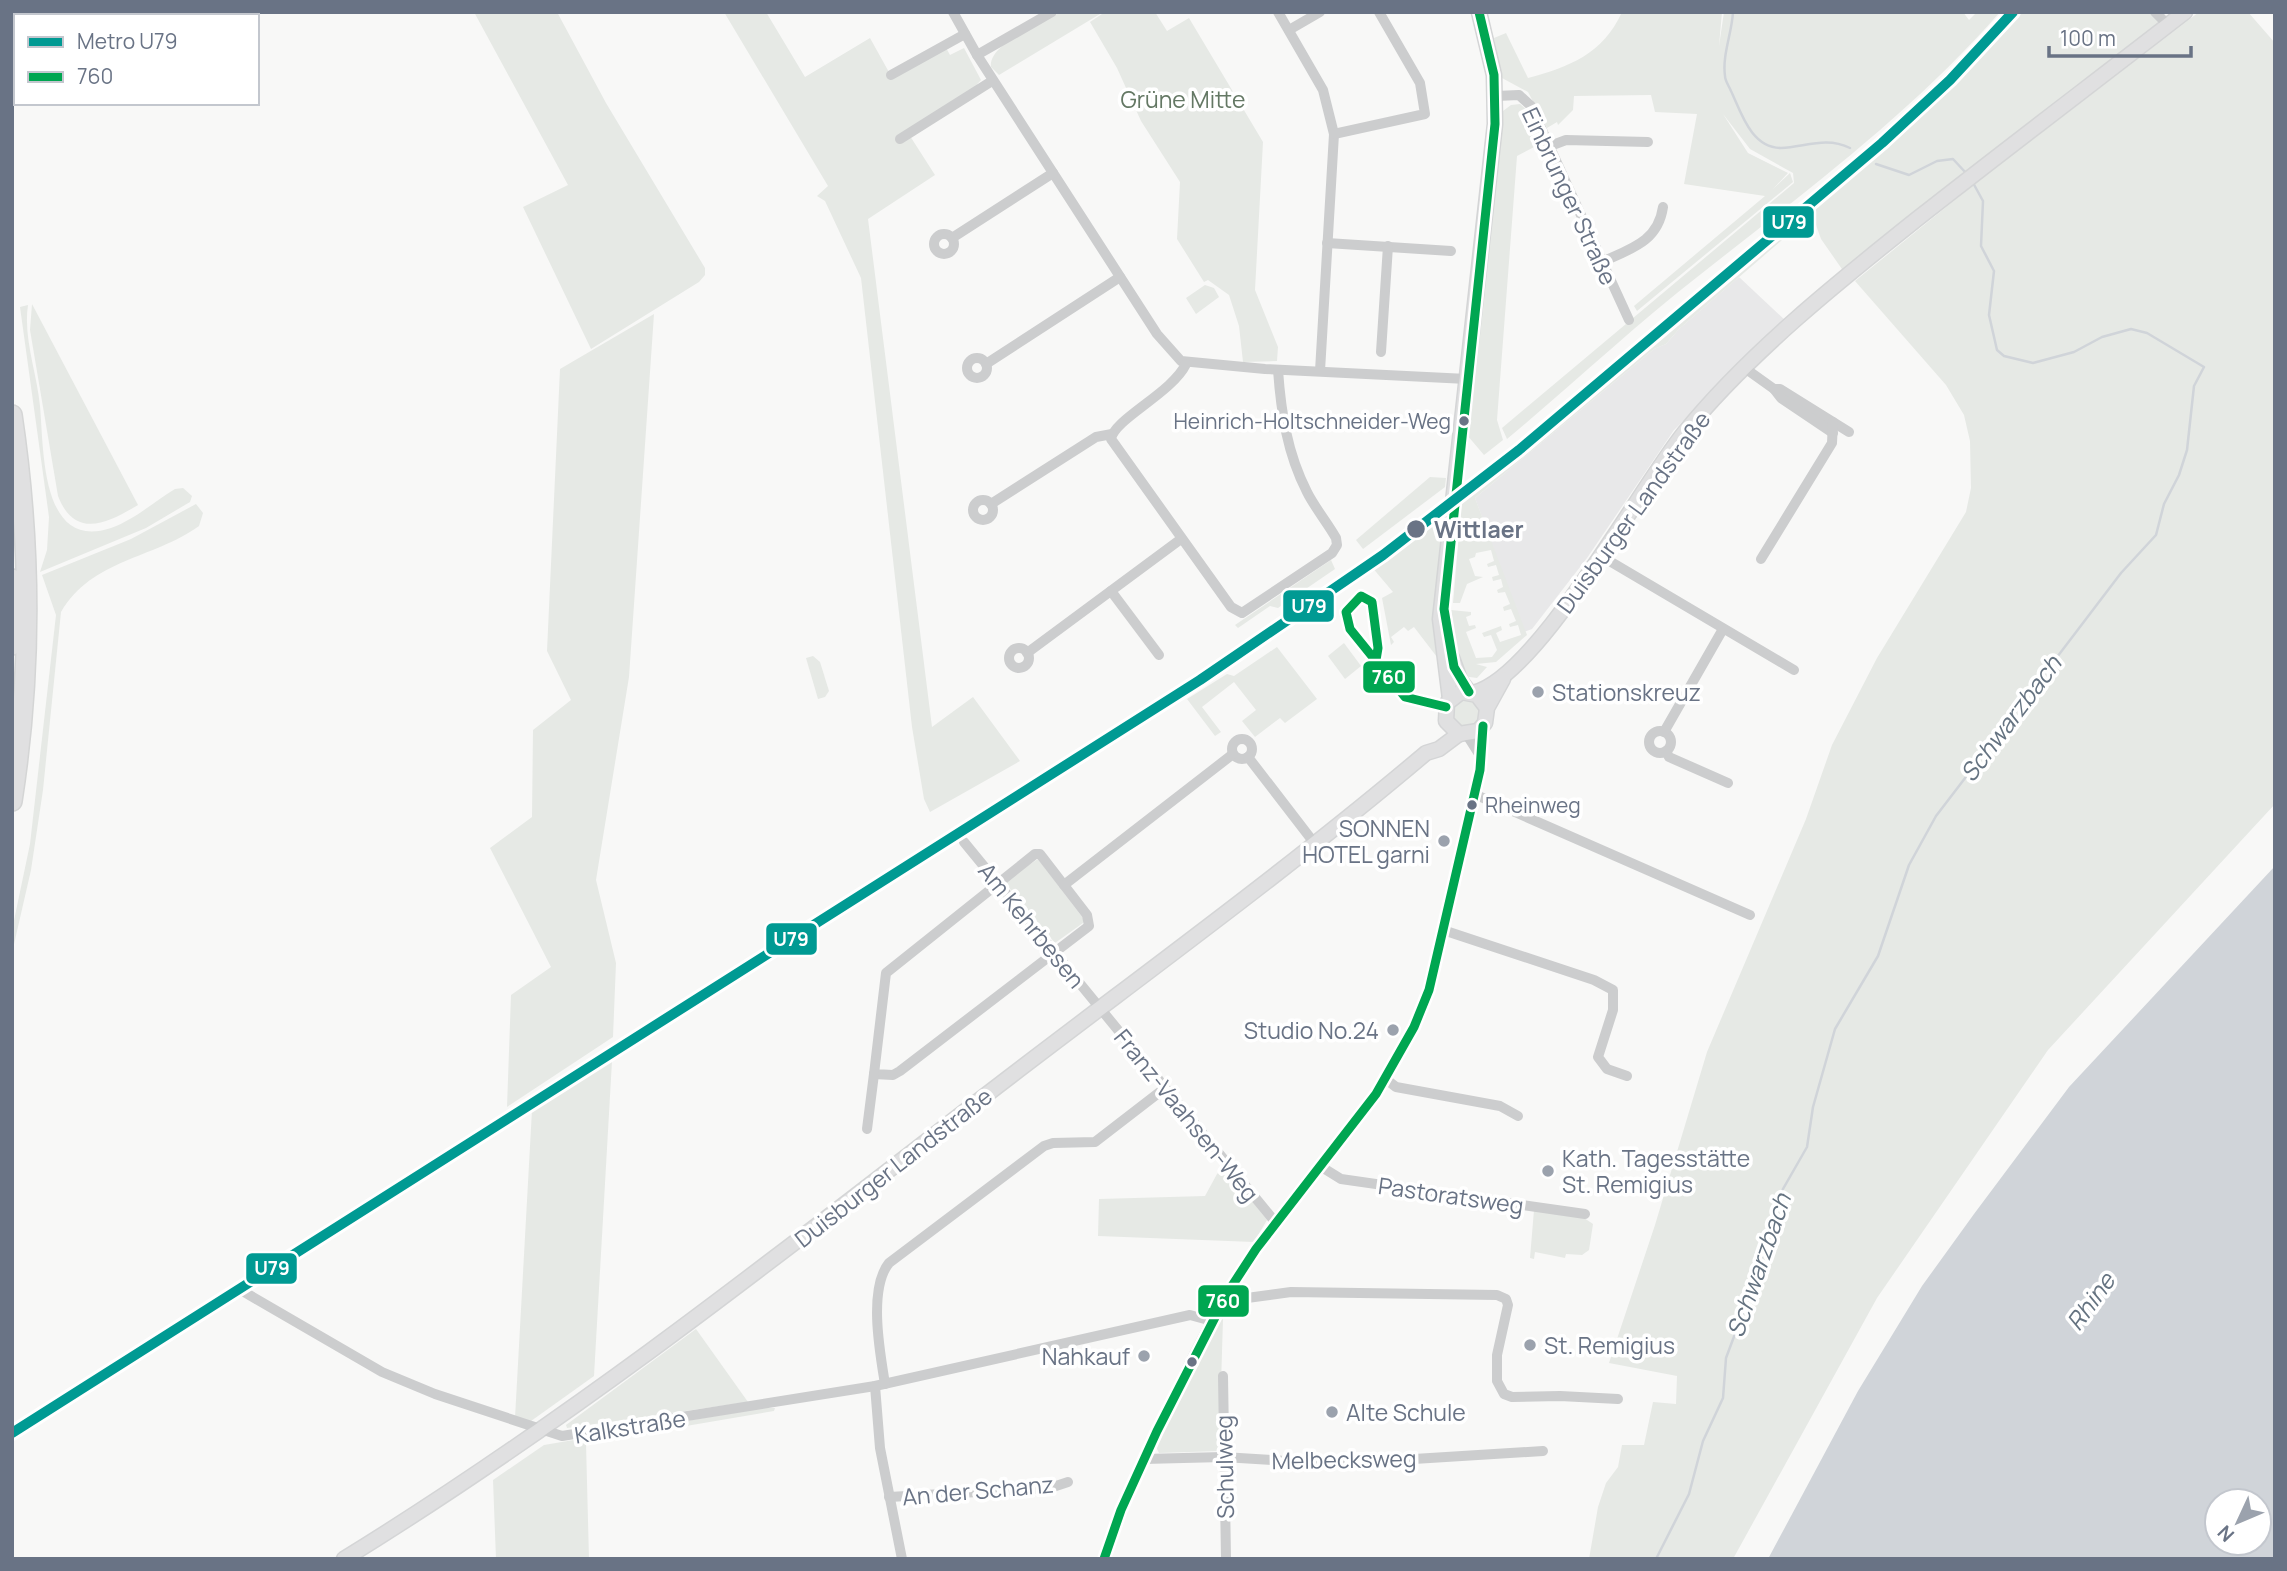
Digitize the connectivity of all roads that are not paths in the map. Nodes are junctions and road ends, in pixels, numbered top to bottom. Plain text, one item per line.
1 (953, 12) edge
2 (1052, 12) edge
3 (1278, 12) edge
4 (1320, 12) edge
5 (1380, 12) edge
6 (1479, 12) edge
7 (2155, 12) edge
8 (2185, 12) edge
9 (2168, 25) junction
10 (1289, 30) junction
11 (965, 34) junction
12 (977, 55) junction
13 (891, 75) dead end
14 (992, 81) junction
15 (1496, 96) junction
16 (1334, 134) junction
17 (900, 139) dead end
18 (1648, 142) dead end
19 (1550, 146) junction
20 (1053, 173) junction
21 (1662, 207) dead end
22 (952, 238) dead end
23 (1327, 243) junction
24 (1388, 246) junction
25 (1451, 251) dead end
26 (1602, 262) junction
27 (1120, 277) junction
28 (1629, 320) dead end
29 (1381, 352) dead end
30 (986, 364) dead end
31 (1186, 364) junction
32 (1746, 369) junction
33 (1278, 370) junction
34 (1320, 371) junction
35 (1467, 379) junction
36 (12, 415) edge
37 (1833, 427) junction
38 (1849, 432) dead end
39 (1112, 434) junction
40 (991, 505) dead end
41 (1181, 539) junction
42 (1601, 555) junction
43 (1761, 559) dead end
44 (12, 579) edge
45 (1111, 591) junction
46 (1444, 608) junction
47 (1723, 629) junction
48 (12, 645) edge
49 (1027, 653) dead end
50 (1159, 655) dead end
51 (1794, 670) dead end
52 (1503, 677) junction
53 (1471, 693) junction
54 (1450, 699) junction
55 (1487, 708) junction
56 (1446, 721) junction
57 (1483, 726) junction
58 (1664, 732) junction
59 (1463, 734) junction
60 (1666, 751) junction
61 (1426, 753) junction
62 (1233, 754) junction
63 (1248, 757) junction
64 (1481, 757) junction
65 (1728, 783) dead end
66 (1474, 794) junction
67 (12, 801) edge
68 (964, 842) dead end
69 (1315, 844) junction
70 (1000, 884) junction
71 (1064, 885) junction
72 (1750, 915) dead end
73 (1443, 930) junction
74 (1054, 953) junction
75 (1099, 1008) junction
76 (874, 1074) junction
77 (1627, 1076) dead end
78 (1387, 1080) junction
79 (1165, 1088) junction
80 (1518, 1116) dead end
81 (867, 1129) dead end
82 (1320, 1166) junction
83 (1585, 1214) dead end
84 (1276, 1223) junction
85 (239, 1289) dead end
86 (1228, 1290) junction
87 (1212, 1321) junction
88 (1223, 1376) dead end
89 (880, 1385) junction
90 (1618, 1399) dead end
91 (540, 1431) junction
92 (1543, 1451) dead end
93 (1223, 1458) junction
94 (1144, 1459) junction
95 (1068, 1482) dead end
96 (889, 1497) junction
97 (344, 1559) edge
98 (902, 1559) edge
99 (1104, 1559) edge
100 (1226, 1559) edge

1 - 11 street
2 - 12 street
3 - 10 street
4 - 10 street
5 - 16 street
6 - 15 main road, Einbrunger Straße
7 - 9 street
8 - 9 main road, Duisburger Landstraße
9 - 32 main road, Duisburger Landstraße
10 - 16 street
11 - 12 street
11 - 13 street
12 - 14 street
14 - 17 street
14 - 20 street
15 - 19 street, Einbrunger Straße
15 - 35 main road, Einbrunger Straße
16 - 23 street
18 - 19 street
19 - 26 street, Einbrunger Straße
20 - 22 street
20 - 27 street
21 - 26 street
23 - 24 street
23 - 34 street
24 - 25 street
24 - 29 street
26 - 28 street, Einbrunger Straße
27 - 30 street
27 - 31 street
31 - 33 street
31 - 39 street
32 - 37 street
32 - 42 main road, Duisburger Landstraße
33 - 34 street
33 - 41 street
34 - 35 street
35 - 46 main road, Einbrunger Straße
36 - 67 highway
37 - 38 street
37 - 43 street
39 - 40 street
39 - 41 street
41 - 45 street
42 - 47 street
42 - 52 main road, Duisburger Landstraße
44 - 48 highway
45 - 49 street
45 - 50 street
46 - 53 main road, Einbrunger Straße
46 - 54 main road, Einbrunger Straße
47 - 51 street
47 - 58 street
52 - 53 main road, Duisburger Landstraße
52 - 55 main road, Duisburger Landstraße
53 - 54 main road, Duisburger Landstraße
53 - 55 main road
54 - 56 main road, Duisburger Landstraße
55 - 57 main road, Duisburger Landstraße
56 - 59 main road
56 - 61 main road, Duisburger Landstraße
57 - 59 main road, Duisburger Landstraße
57 - 64 street
58 - 60 street
58 - 60 street
59 - 61 main road, Duisburger Landstraße
59 - 64 street
60 - 65 street
61 - 69 main road, Duisburger Landstraße
62 - 63 street
62 - 63 street
62 - 71 street
63 - 69 street
64 - 66 street
66 - 72 street
66 - 73 street
68 - 70 street, Am Kehrbesen
69 - 75 main road, Duisburger Landstraße
70 - 71 street
70 - 74 street, Am Kehrbesen
70 - 76 street
71 - 74 street
73 - 77 street
73 - 78 street
74 - 75 street, Am Kehrbesen
74 - 76 street
75 - 79 street, Franz-Vaahsen-Weg
75 - 91 main road, Duisburger Landstraße
76 - 81 street
78 - 80 street
78 - 82 street
79 - 84 street, Franz-Vaahsen-Weg
79 - 89 street
82 - 83 street, Pastoratsweg
82 - 84 street
84 - 86 street
85 - 91 street, Kalkstraße
86 - 87 street
86 - 90 street
87 - 89 street, Kalkstraße
87 - 94 street
88 - 93 street, Schulweg
89 - 91 street, Kalkstraße
89 - 96 street
91 - 97 main road, Duisburger Landstraße
92 - 93 street, Melbecksweg
93 - 94 street, Melbecksweg
93 - 100 street, Schulweg
94 - 99 street
95 - 96 street, An der Schanz
96 - 98 street

